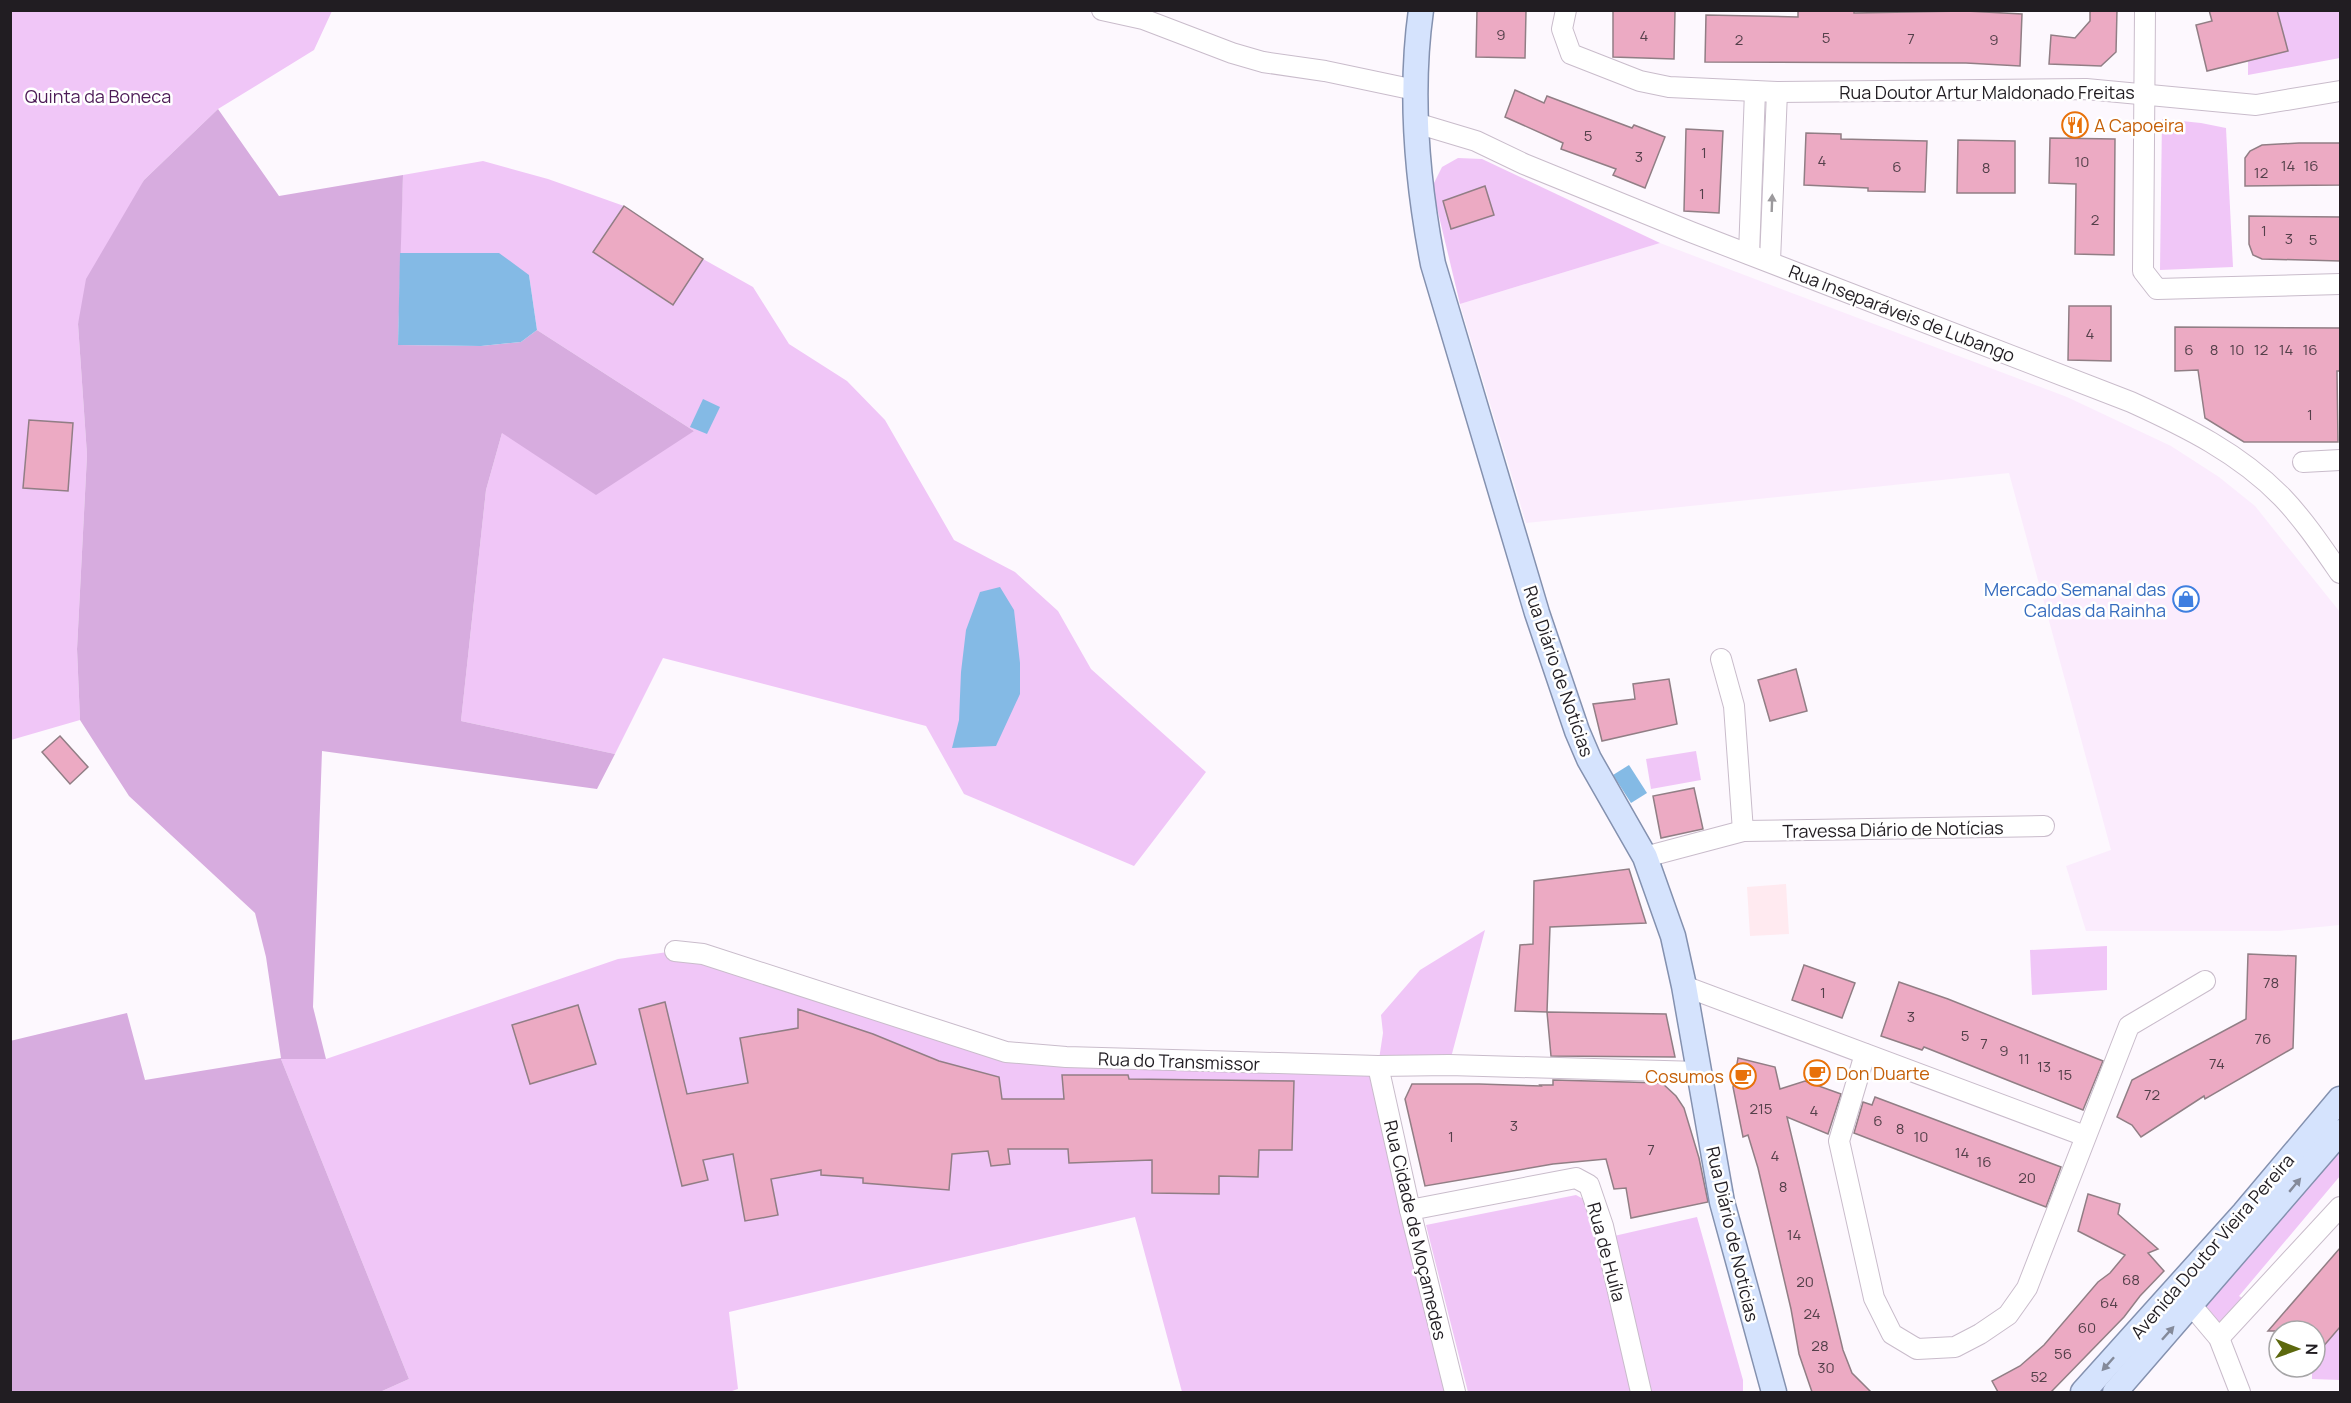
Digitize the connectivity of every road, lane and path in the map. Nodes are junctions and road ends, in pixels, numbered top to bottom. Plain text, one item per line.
1 (1102, 10) edge
2 (1421, 10) edge
3 (1566, 10) edge
4 (2145, 10) edge
5 (1415, 90) junction
6 (2340, 90) edge
7 (1755, 91) junction
8 (1776, 92) junction
9 (2144, 93) junction
10 (1416, 123) junction
11 (1749, 254) junction
12 (1770, 261) junction
13 (2340, 284) edge
14 (2340, 460) edge
15 (2303, 462) dead end
16 (2340, 573) edge
17 (1721, 659) dead end
18 (2044, 826) dead end
19 (1743, 831) junction
20 (1645, 857) junction
21 (675, 951) dead end
22 (2205, 981) dead end
23 (1684, 986) junction
24 (1865, 1054) junction
25 (1377, 1066) junction
26 (1699, 1072) junction
27 (2340, 1099) edge
28 (2340, 1132) edge
29 (2085, 1136) junction
30 (2340, 1207) edge
31 (1410, 1210) junction
32 (2192, 1306) junction
33 (2219, 1338) junction
34 (1772, 1391) edge
35 (1455, 1392) edge
36 (1641, 1392) edge
37 (2083, 1392) edge
38 (2115, 1392) edge
39 (2240, 1392) edge

1 - 5 street
2 - 5 main road, Rua Diário de Notícias
3 - 7 street, Rua Doutor Artur Maldonado Freitas
4 - 9 street
5 - 10 main road, Rua Diário de Notícias
6 - 9 street, Rua Doutor Artur Maldonado Freitas
7 - 8 street, Rua Doutor Artur Maldonado Freitas
7 - 11 street
8 - 9 street, Rua Doutor Artur Maldonado Freitas
12 -> 8 street
9 - 13 street
10 - 11 street, Rua Inseparáveis de Lubango
10 - 20 main road, Rua Diário de Notícias
11 - 12 street, Rua Inseparáveis de Lubango
12 - 16 street, Rua Inseparáveis de Lubango
14 - 15 street
17 - 19 street
18 - 19 street, Travessa Diário de Notícias
19 - 20 street, Travessa Diário de Notícias
20 - 23 main road, Rua Diário de Notícias
21 - 25 street, Rua do Transmissor
22 - 29 street
23 - 24 street
23 - 26 main road, Rua Diário de Notícias
24 - 29 street
24 - 29 street
25 - 26 street, Rua do Transmissor
25 - 31 street, Rua Cidade de Moçamedes
26 - 34 main road, Rua Diário de Notícias
27 -> 37 main road, Avenida Doutor Vieira Pereira
32 -> 28 main road, Avenida Doutor Vieira Pereira
30 - 33 street
31 - 35 street, Rua Cidade de Moçamedes
31 - 36 street, Rua de Huíla
32 - 33 street
38 -> 32 main road, Avenida Doutor Vieira Pereira
33 - 39 street

